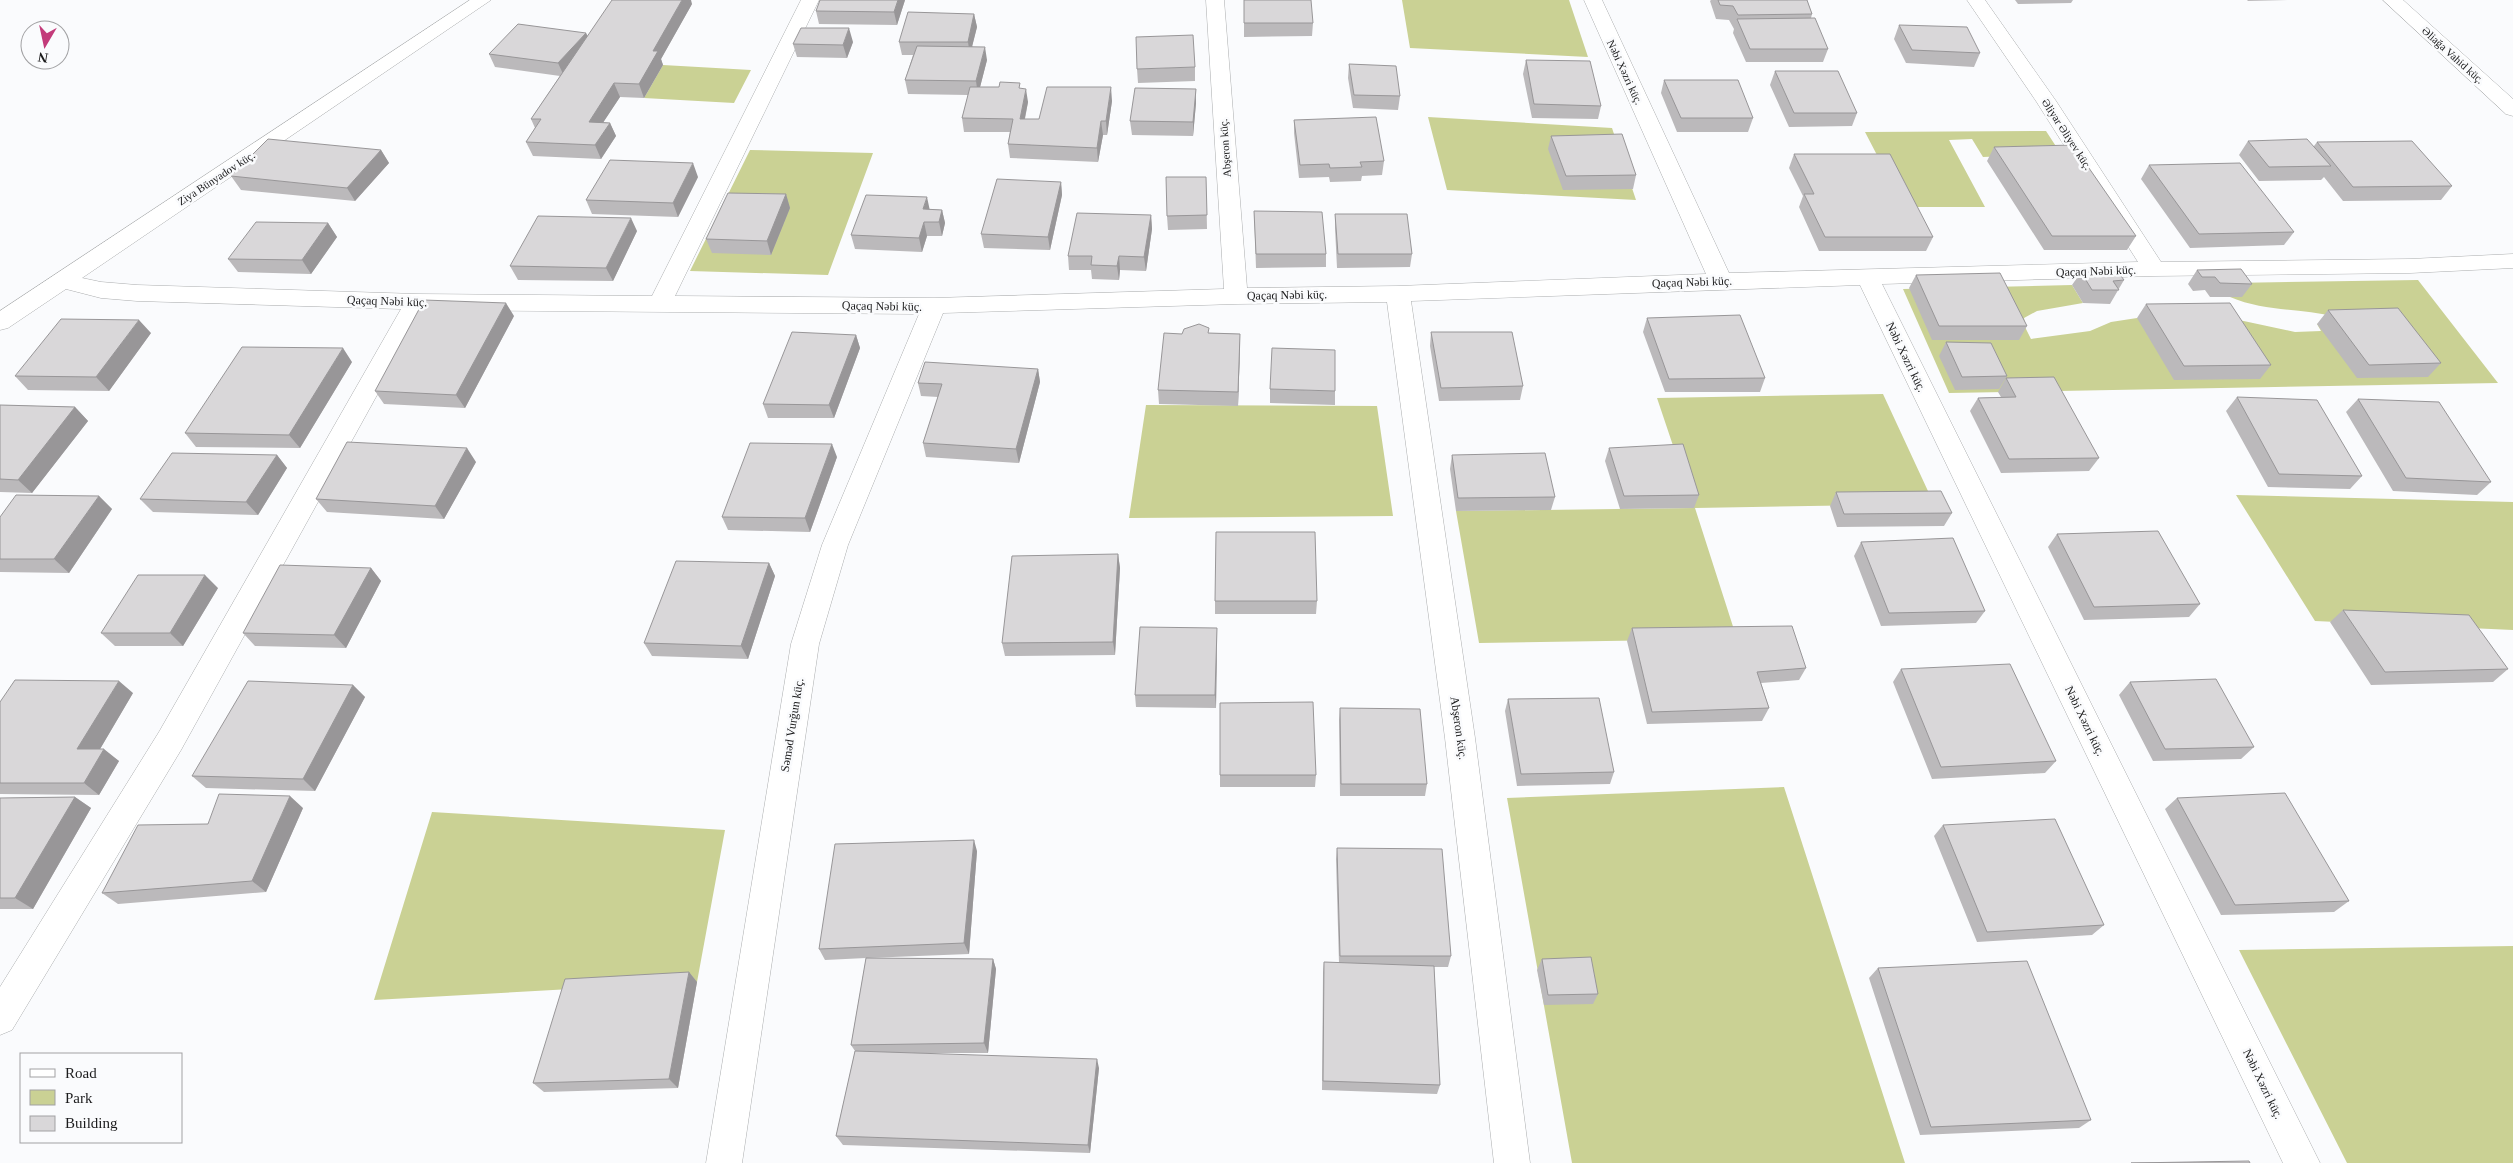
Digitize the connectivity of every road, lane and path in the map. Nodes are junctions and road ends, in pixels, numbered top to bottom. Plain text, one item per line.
1 (482, 0) edge
2 (810, 0) edge
3 (1215, 0) edge
4 (1592, 0) edge
5 (1976, 0) edge
6 (2392, 0) edge
7 (2513, 110) edge
8 (2513, 260) edge
9 (2154, 269) junction
10 (1868, 278) junction
11 (62, 280) junction
12 (1721, 281) junction
13 (1398, 294) junction
14 (1236, 296) junction
15 (417, 302) junction
16 (660, 304) junction
17 (934, 306) junction
18 (0, 322) edge
19 (0, 1018) edge
20 (724, 1163) edge
21 (1512, 1163) edge
22 (2302, 1163) edge

1 - 11 street, Ziya Bünyadov küç.
2 - 16 street
3 - 14 street, Abşeron küç.
4 - 12 street, Nəbi Xəzri küç.
5 - 9 street, Əliyar Əliyev küç.
6 - 7 street, Əliağa Vahid küç.
8 - 9 street, Qaçaq Nəbi küç.
9 - 10 street, Qaçaq Nəbi küç.
10 - 12 street, Qaçaq Nəbi küç.
10 - 22 street, Nəbi Xəzri küç.
11 - 15 street, Qaçaq Nəbi küç.
11 - 18 street, Ziya Bünyadov küç.
12 - 13 street, Qaçaq Nəbi küç.
13 - 14 street, Qaçaq Nəbi küç.
13 - 21 street, Abşeron küç.
14 - 17 street, Qaçaq Nəbi küç.
15 - 16 street, Qaçaq Nəbi küç.
15 - 19 street
16 - 17 street, Qaçaq Nəbi küç.
17 - 20 street, Səməd Vurğun küç.

